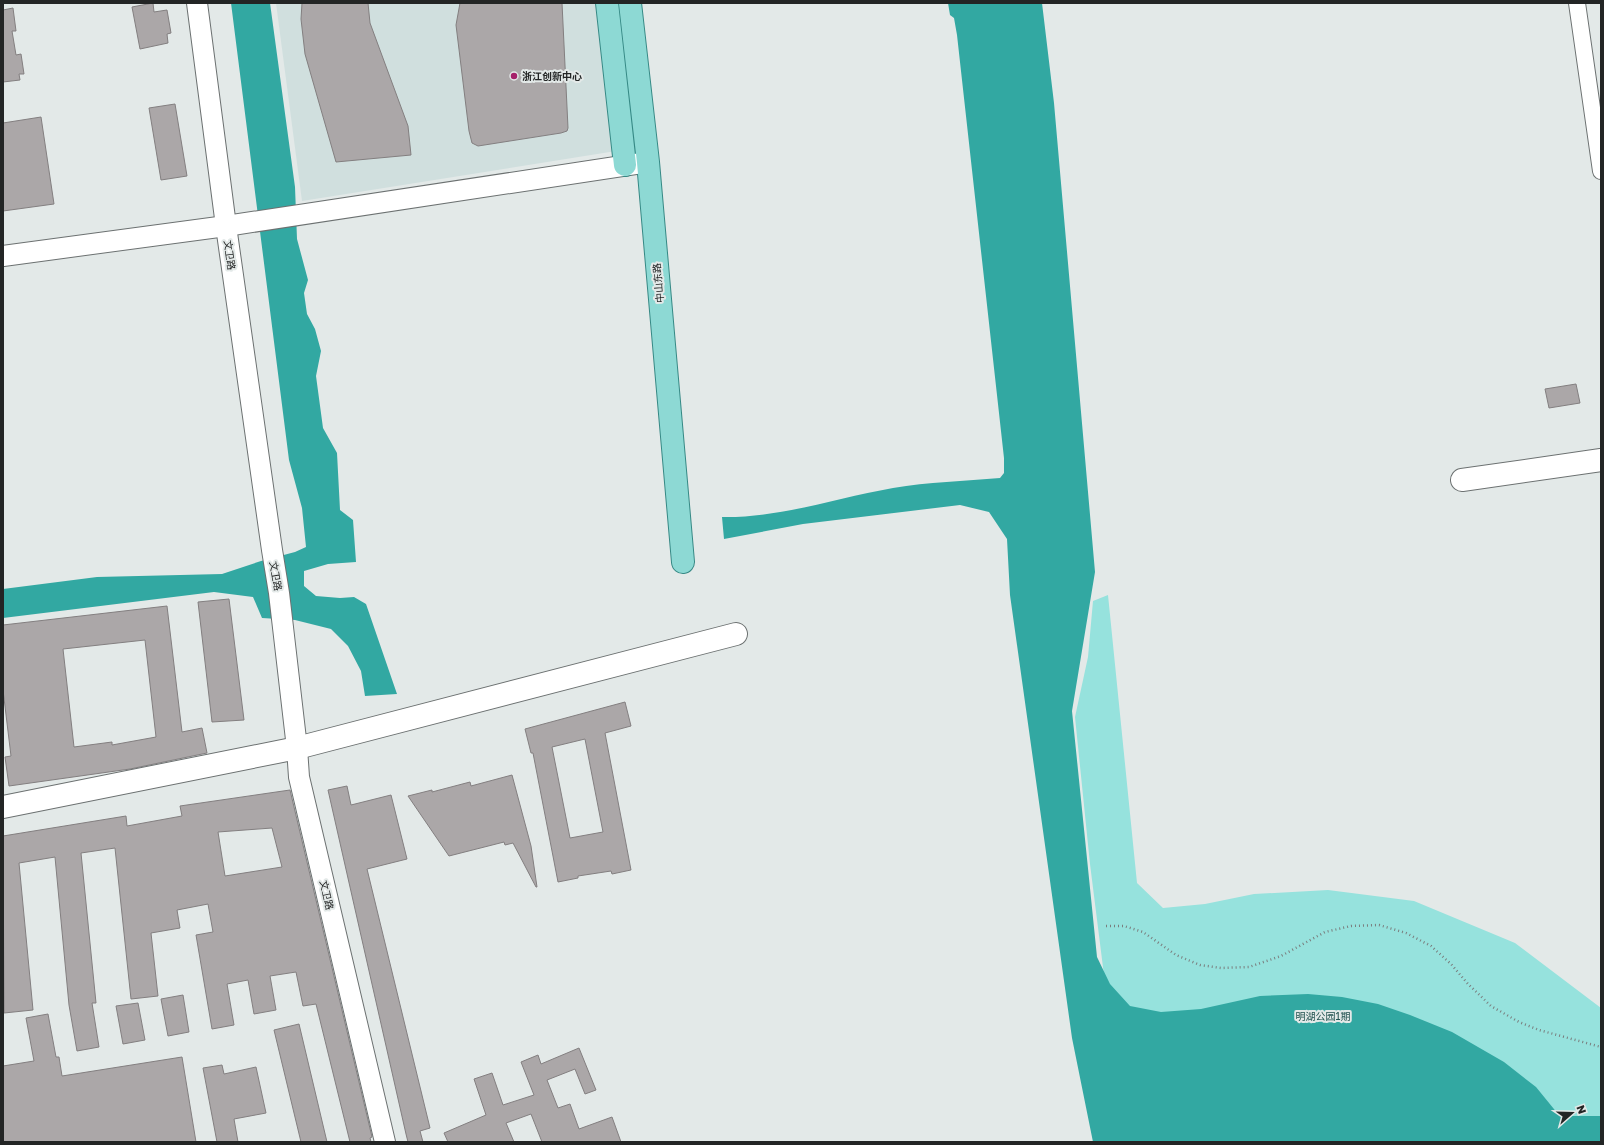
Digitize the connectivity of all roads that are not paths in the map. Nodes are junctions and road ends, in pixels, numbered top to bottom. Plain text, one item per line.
1 (197, 3) edge
2 (607, 3) edge
3 (630, 3) edge
4 (1577, 3) edge
5 (648, 162) junction
6 (625, 165) junction
7 (1601, 171) edge
8 (226, 226) junction
9 (3, 256) edge
10 (1601, 460) edge
11 (1462, 480) dead end
12 (683, 562) dead end
13 (736, 634) dead end
14 (298, 748) junction
15 (3, 807) edge
16 (385, 1142) edge

1 - 8 street, 文卫路
2 - 6 main road
3 - 5 main road, 中山东路
4 - 7 street
5 - 6 street
5 - 12 main road, 中山东路
6 - 8 street
8 - 9 street
8 - 14 street, 文卫路
10 - 11 main road
13 - 14 main road
14 - 15 main road
14 - 16 street, 文卫路

